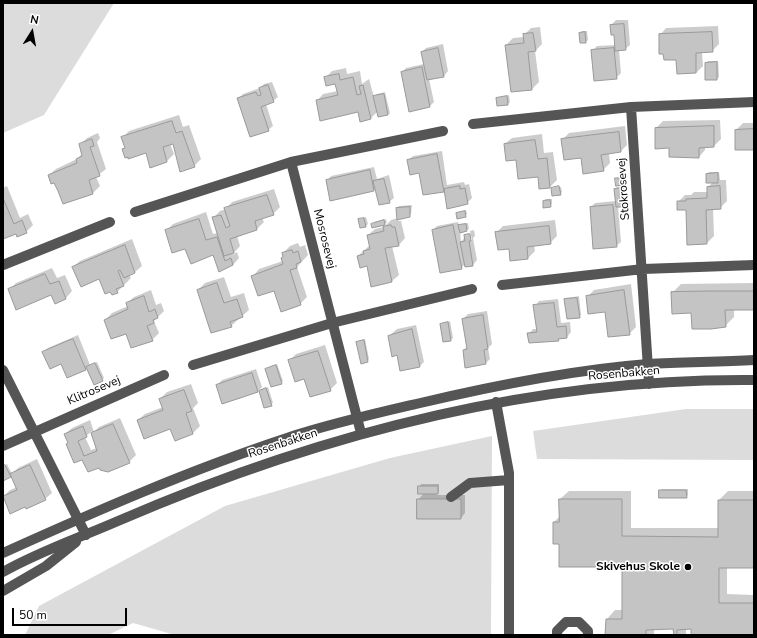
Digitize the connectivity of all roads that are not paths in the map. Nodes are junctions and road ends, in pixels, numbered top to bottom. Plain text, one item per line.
1 (754, 102) edge
2 (631, 106) junction
3 (473, 124) dead end
4 (443, 131) dead end
5 (291, 162) junction
6 (135, 212) dead end
7 (110, 222) dead end
8 (3, 266) edge
9 (754, 266) edge
10 (643, 269) junction
11 (502, 285) dead end
12 (472, 289) dead end
13 (332, 323) junction
14 (754, 360) edge
15 (648, 364) junction
16 (193, 365) dead end
17 (3, 370) edge
18 (164, 375) dead end
19 (754, 380) edge
20 (649, 384) junction
21 (496, 402) junction
22 (357, 418) junction
23 (33, 431) junction
24 (361, 433) junction
25 (3, 446) edge
26 (509, 480) junction
27 (451, 497) dead end
28 (78, 519) junction
29 (86, 535) junction
30 (3, 553) edge
31 (3, 572) edge
32 (3, 591) edge
33 (509, 635) edge
34 (557, 635) edge
35 (588, 635) edge

1 - 2 street
2 - 3 street
2 - 10 street, Stokrosevej
4 - 5 street
5 - 6 street
5 - 13 street, Mosrosevej
7 - 8 street
9 - 10 street
10 - 11 street
10 - 15 street, Stokrosevej
12 - 13 street
13 - 16 street
13 - 22 street, Mosrosevej
14 - 15 street
15 - 20 street, Stokrosevej
15 - 22 street
17 - 23 street
18 - 23 street, Klitrosevej
19 - 20 street, Rosenbakken
20 - 21 street, Rosenbakken
21 - 24 street, Rosenbakken
21 - 26 street
22 - 24 street, Mosrosevej
22 - 28 street
23 - 25 street, Klitrosevej
23 - 28 street
24 - 29 street, Rosenbakken
26 - 27 street
26 - 33 street
28 - 29 street
28 - 30 street
29 - 31 street, Rosenbakken
29 - 32 street, Rosenbakken
34 - 35 street

